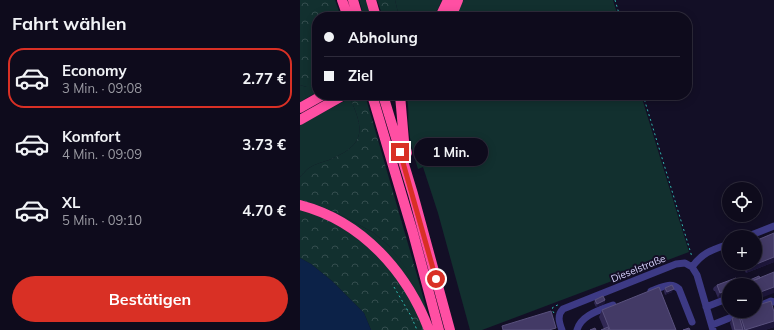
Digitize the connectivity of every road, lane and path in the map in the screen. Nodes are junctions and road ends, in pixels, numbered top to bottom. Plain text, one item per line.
1 (342, 0) edge
2 (353, 0) edge
3 (371, 0) edge
4 (448, 0) edge
5 (458, 0) edge
6 (615, 0) edge
7 (346, 12) edge
8 (357, 12) edge
9 (375, 12) edge
10 (442, 12) edge
11 (453, 12) edge
12 (619, 12) edge
13 (314, 100) edge
14 (335, 100) edge
15 (373, 100) edge
16 (385, 100) edge
17 (400, 100) edge
18 (645, 100) edge
19 (300, 108) edge
20 (300, 120) edge
21 (413, 194) junction
22 (300, 205) edge
23 (774, 226) edge
24 (762, 231) edge
25 (722, 247) edge
26 (692, 267) junction
27 (394, 287) dead end
28 (645, 293) edge
29 (722, 301) edge
30 (774, 302) edge
31 (618, 304) edge
32 (762, 305) edge
33 (706, 307) junction
34 (732, 318) edge
35 (692, 322) dead end
36 (713, 327) edge
37 (417, 330) edge
38 (429, 330) edge
39 (439, 330) edge
40 (450, 330) edge
41 (562, 330) edge
42 (577, 330) edge

1 - 7 highway
2 - 8 highway
3 - 9 highway
4 - 10 highway
5 - 11 highway
6 - 12 path
13 - 19 highway
14 - 20 highway
15 - 39 highway
16 - 21 highway
17 - 21 highway
18 - 26 path
21 - 40 highway
22 - 38 highway
23 - 24 street
25 - 26 street
26 - 33 street
26 - 41 street, Dieselstraße
27 - 37 path
28 - 35 street
29 - 33 street
30 - 32 street
31 - 42 street
33 - 36 street
34 - 36 street

